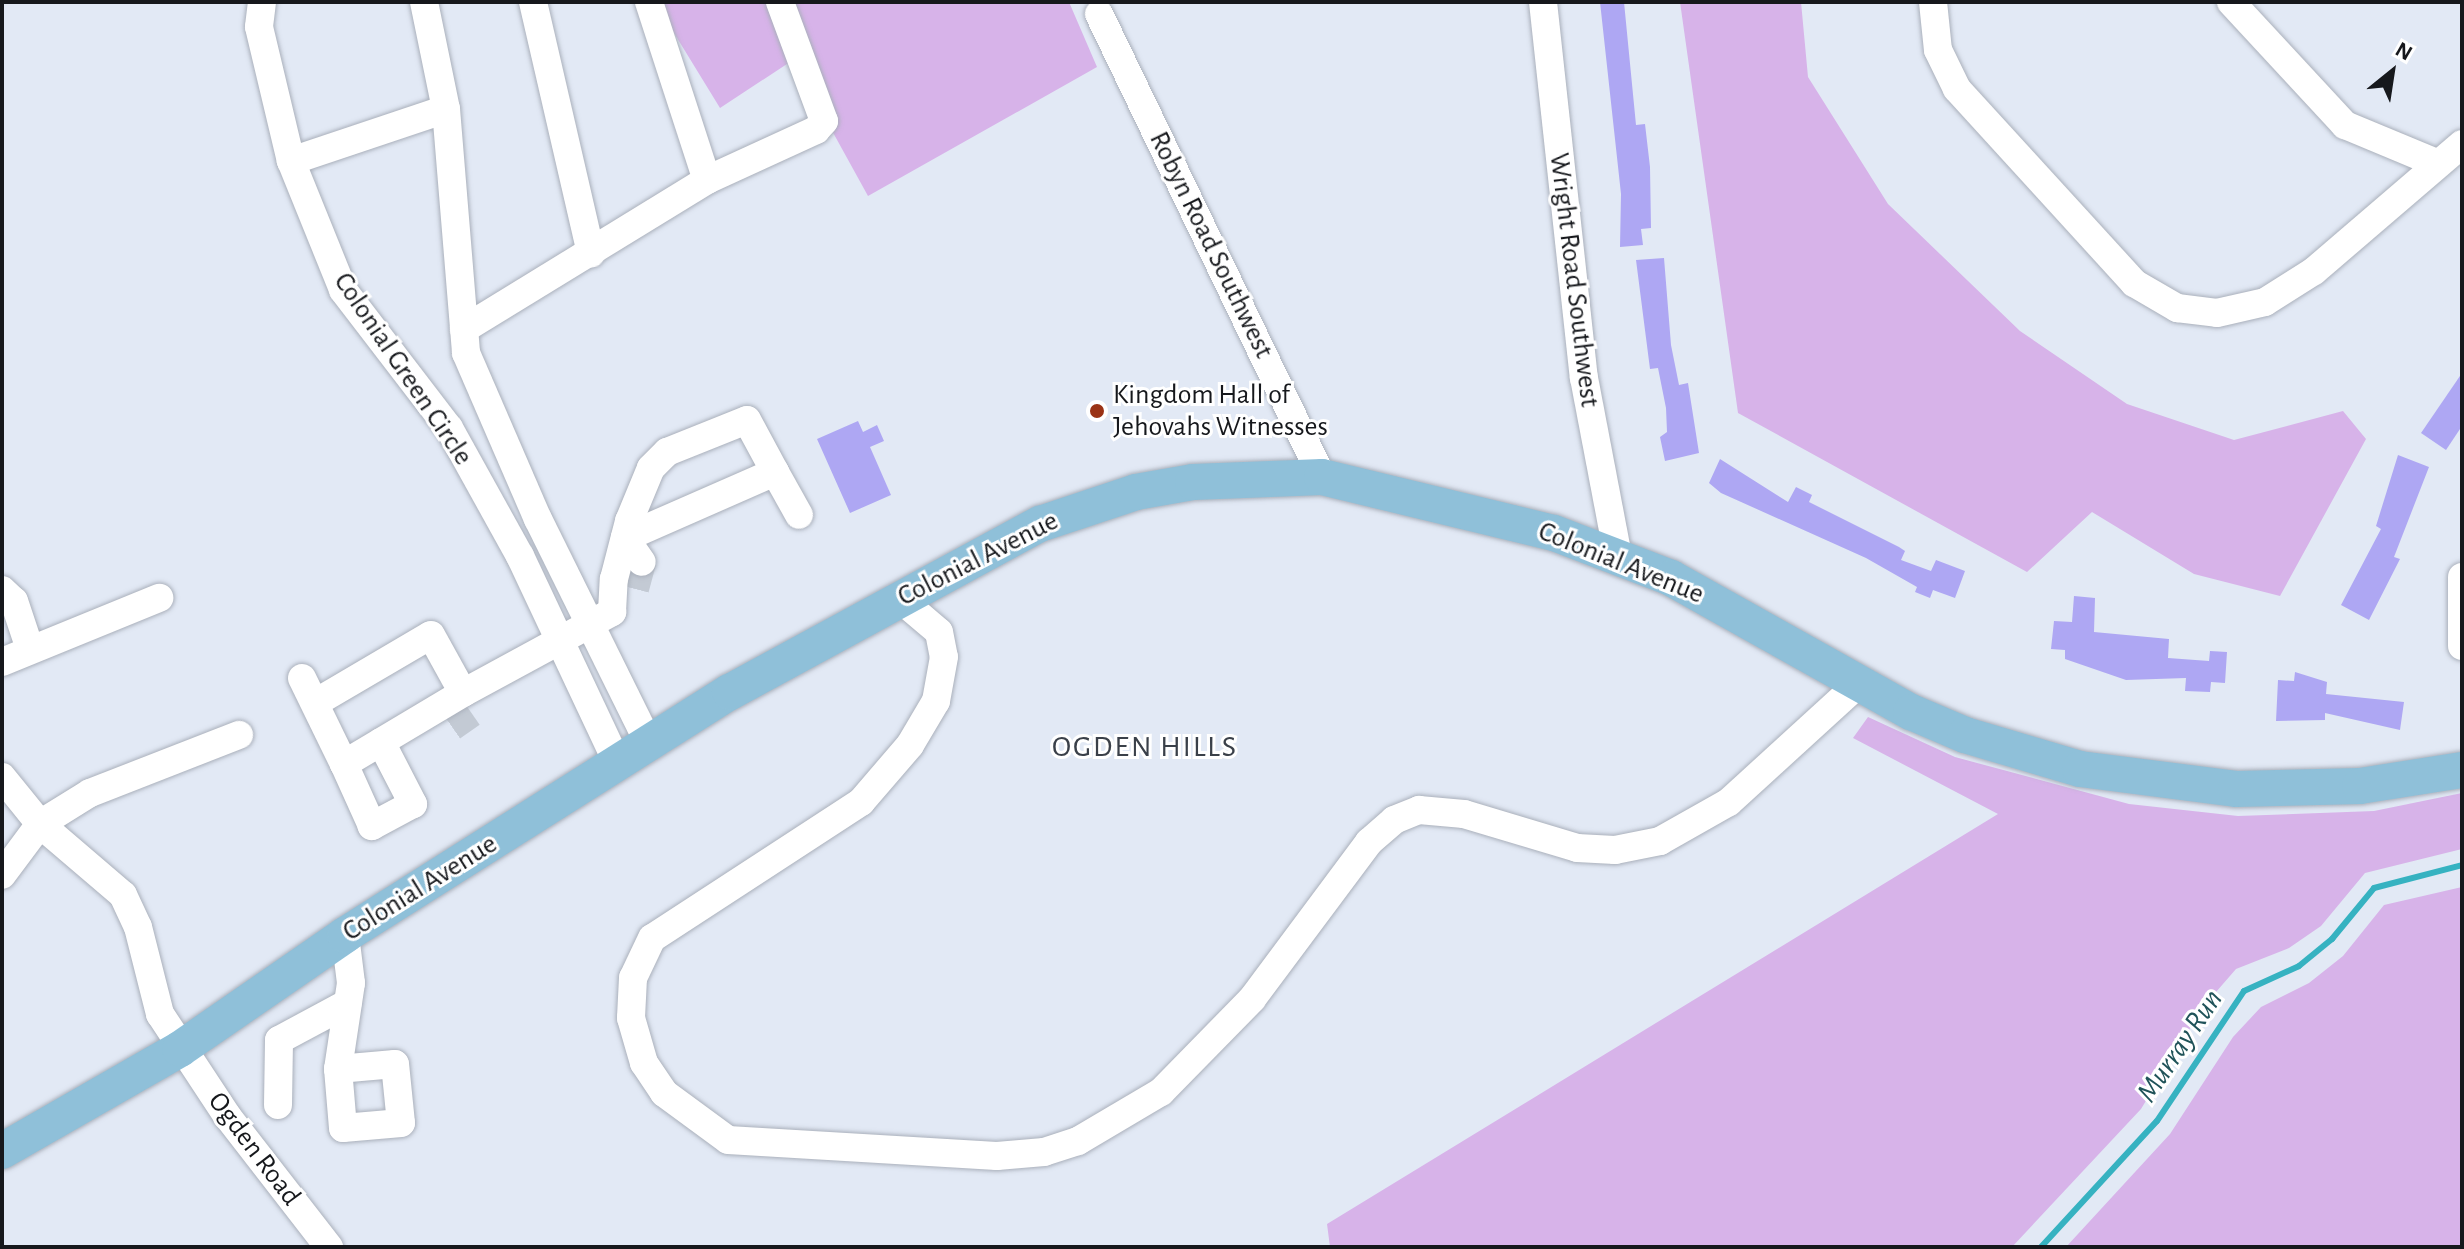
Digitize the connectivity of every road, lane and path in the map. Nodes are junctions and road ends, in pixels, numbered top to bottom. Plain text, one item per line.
1 (262, 2) edge
2 (424, 2) edge
3 (533, 2) edge
4 (649, 2) edge
5 (780, 2) edge
6 (1543, 2) edge
7 (1933, 2) edge
8 (2231, 2) edge
9 (1099, 14) dead end
10 (446, 109) junction
11 (2462, 144) edge
12 (291, 161) junction
13 (2434, 162) junction
14 (707, 180) junction
15 (591, 253) junction
16 (464, 329) junction
17 (775, 472) junction
18 (1322, 477) junction
19 (799, 515) dead end
20 (625, 538) junction
21 (1618, 556) junction
22 (2462, 577) edge
23 (2, 590) edge
24 (159, 598) dead end
25 (899, 598) junction
26 (602, 619) junction
27 (559, 640) junction
28 (2462, 646) edge
29 (30, 649) junction
30 (2, 662) edge
31 (302, 678) dead end
32 (1857, 685) junction
33 (315, 703) junction
34 (458, 707) junction
35 (239, 735) dead end
36 (381, 742) junction
37 (649, 744) junction
38 (617, 762) junction
39 (344, 764) junction
40 (2462, 770) edge
41 (2, 777) edge
42 (40, 824) junction
43 (2, 875) edge
44 (345, 935) junction
45 (348, 1003) junction
46 (180, 1049) junction
47 (338, 1069) junction
48 (278, 1105) dead end
49 (2, 1151) edge
50 (329, 1247) edge

1 - 12 street, Colonial Green Circle
2 - 10 street, Colonial Green Circle
3 - 15 street
4 - 14 street
5 - 14 street
6 - 21 street, Wright Road Southwest
7 - 13 street
8 - 13 street
9 - 18 street, Robyn Road Southwest
10 - 12 street
10 - 16 street, Colonial Green Circle
11 - 13 street
12 - 27 street, Colonial Green Circle
14 - 15 street
15 - 16 street
16 - 26 street, Colonial Green Circle
17 - 19 street
17 - 20 street
17 - 20 street
18 - 21 main road, Colonial Avenue
18 - 25 main road, Colonial Avenue
20 - 26 street
20 - 26 street
21 - 32 main road, Colonial Avenue
22 - 28 street
23 - 29 street
24 - 29 street
25 - 32 street
25 - 37 main road, Colonial Avenue
26 - 27 street
26 - 37 street, Colonial Green Circle
27 - 34 street
27 - 38 street, Colonial Green Circle
29 - 30 street
31 - 33 street
32 - 40 main road, Colonial Avenue
33 - 34 street
33 - 39 street
34 - 36 street
35 - 42 street
36 - 39 street
36 - 39 street
37 - 38 main road, Colonial Avenue
38 - 44 main road, Colonial Avenue
41 - 42 street, Ogden Road
42 - 43 street
42 - 46 street, Ogden Road
44 - 45 street
44 - 46 main road, Colonial Avenue
45 - 47 street
45 - 48 street
46 - 49 main road, Colonial Avenue
46 - 50 street, Ogden Road
47 - 47 street

